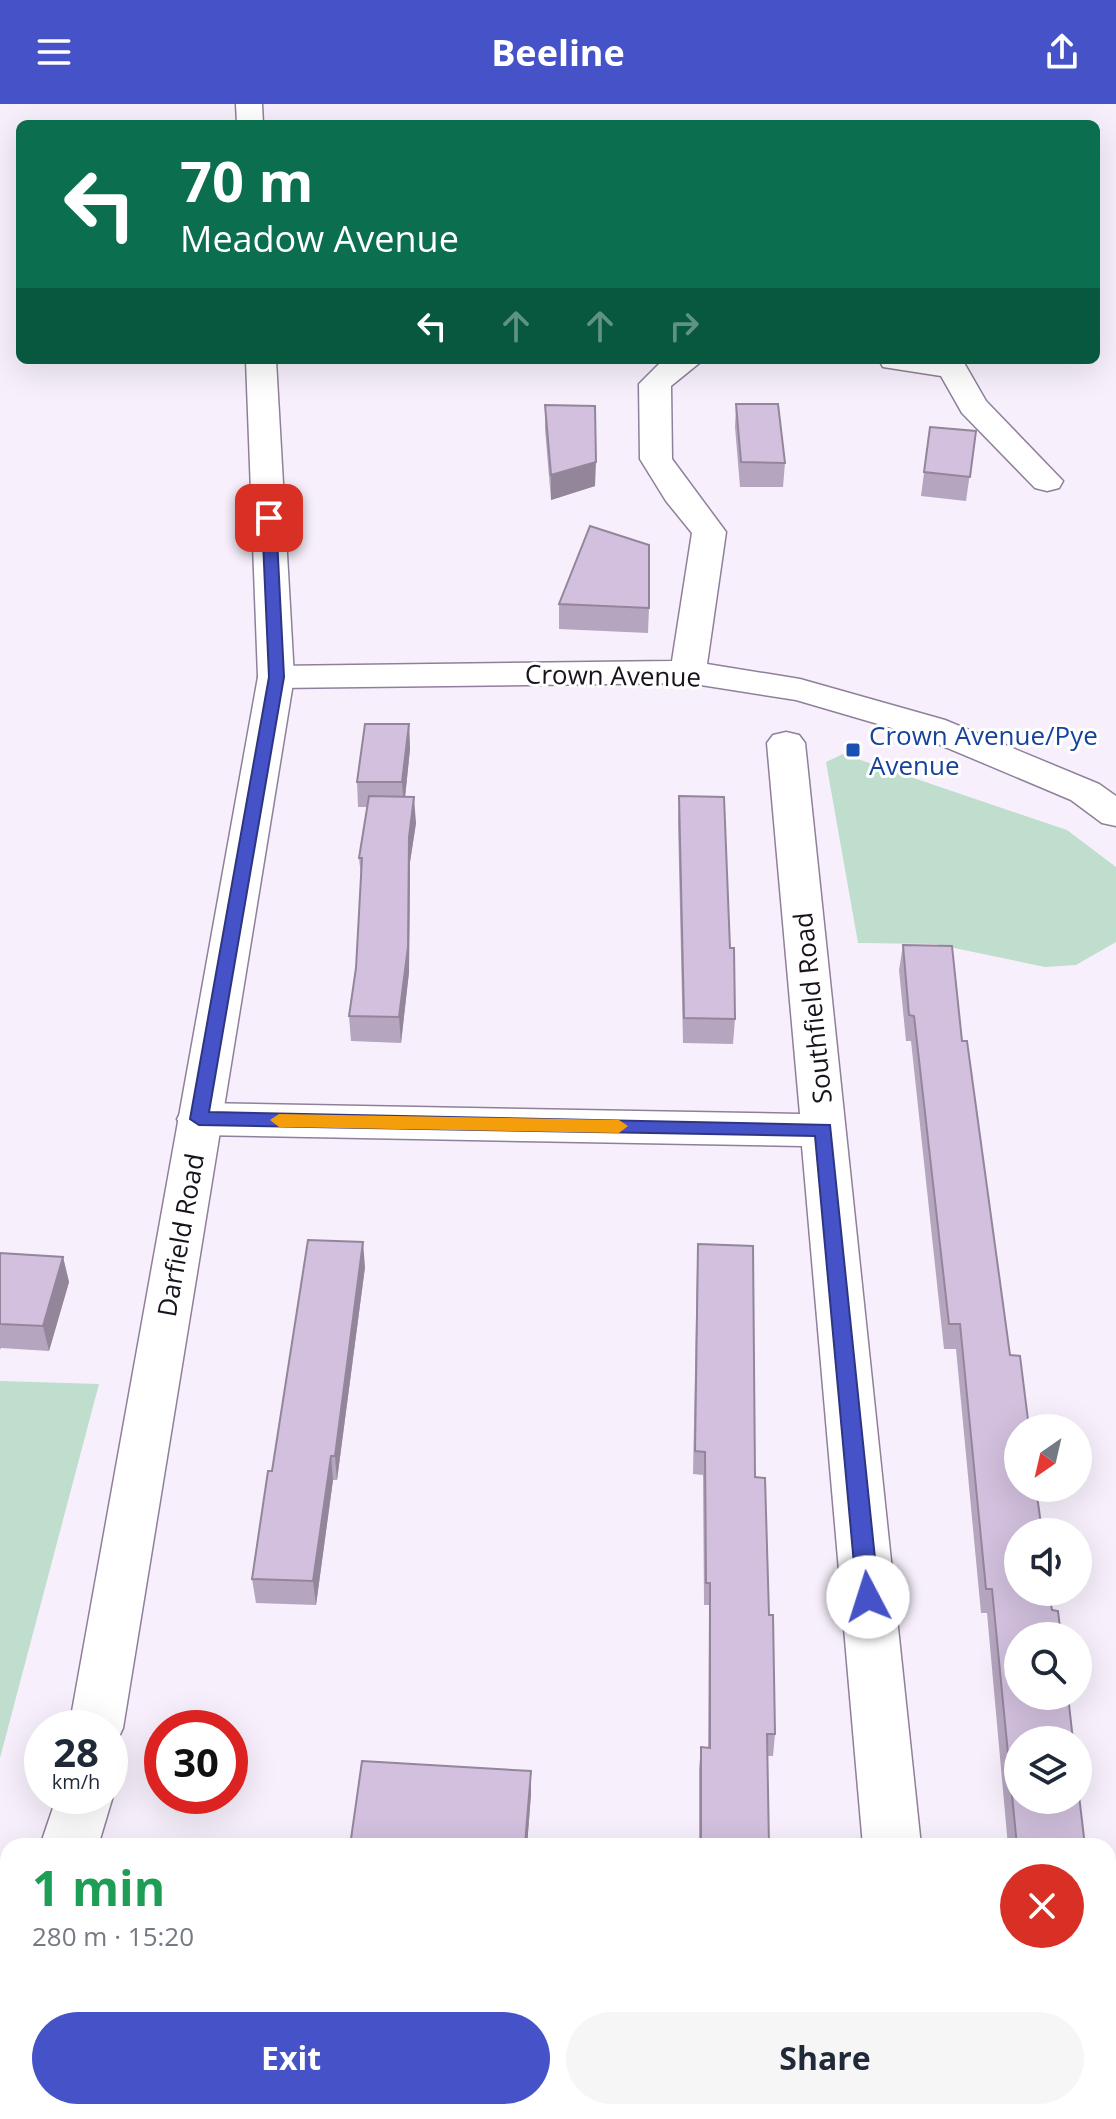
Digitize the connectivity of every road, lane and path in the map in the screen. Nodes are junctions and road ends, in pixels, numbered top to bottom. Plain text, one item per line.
1 (261, 364) edge
2 (677, 364) edge
3 (923, 364) edge
4 (1047, 481) dead end
5 (688, 672) junction
6 (276, 677) junction
7 (786, 743) dead end
8 (1116, 768) edge
9 (1085, 792) junction
10 (1116, 814) edge
11 (199, 1119) junction
12 (824, 1130) junction
13 (99, 1710) edge
14 (79, 1814) edge
15 (72, 1838) edge
16 (891, 1838) edge

1 - 6 street, Darfield Road
2 - 5 street
3 - 4 street
5 - 6 street, Crown Avenue
5 - 9 street, Crown Avenue
6 - 11 street, Darfield Road
7 - 12 street, Southfield Road
8 - 9 street
9 - 10 street, Crown Avenue
11 - 12 street
11 - 13 street, Darfield Road
12 - 16 street, Southfield Road
14 - 15 street

